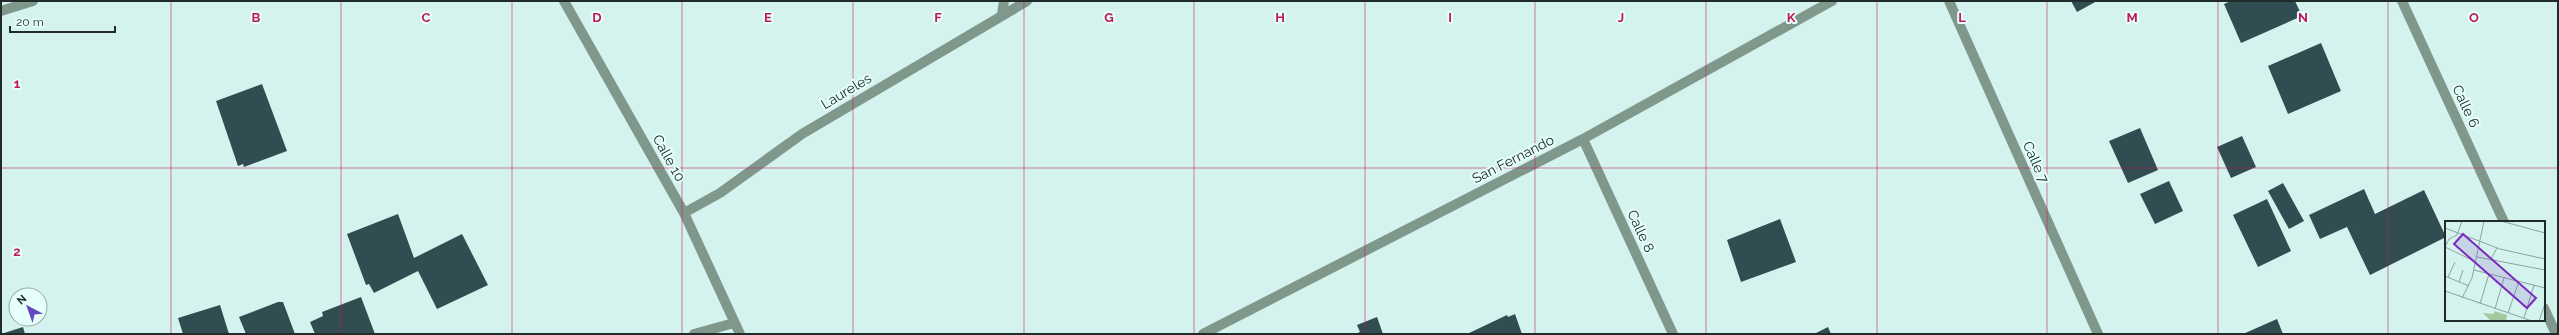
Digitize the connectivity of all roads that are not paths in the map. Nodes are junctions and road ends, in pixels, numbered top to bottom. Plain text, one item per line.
1 (33, 1) edge
2 (564, 1) edge
3 (1004, 1) edge
4 (1027, 1) edge
5 (1832, 1) edge
6 (1949, 1) edge
7 (2402, 1) edge
8 (1, 11) edge
9 (1002, 14) junction
10 (1583, 139) junction
11 (684, 213) junction
12 (2504, 221) edge
13 (2545, 310) edge
14 (734, 323) junction
15 (694, 334) edge
16 (740, 334) edge
17 (1205, 334) edge
18 (1673, 334) edge
19 (2098, 334) edge
20 (2556, 334) edge

1 - 8 street
2 - 11 street, Calle 10
3 - 9 street
4 - 9 street, Laureles
5 - 10 street, San Fernando
6 - 19 street, Calle 7
7 - 12 street, Calle 6
9 - 11 street, Laureles
10 - 17 street, San Fernando
10 - 18 street, Calle 8
11 - 14 street, Calle 10
13 - 20 street
14 - 15 street
14 - 16 street, Calle 10

